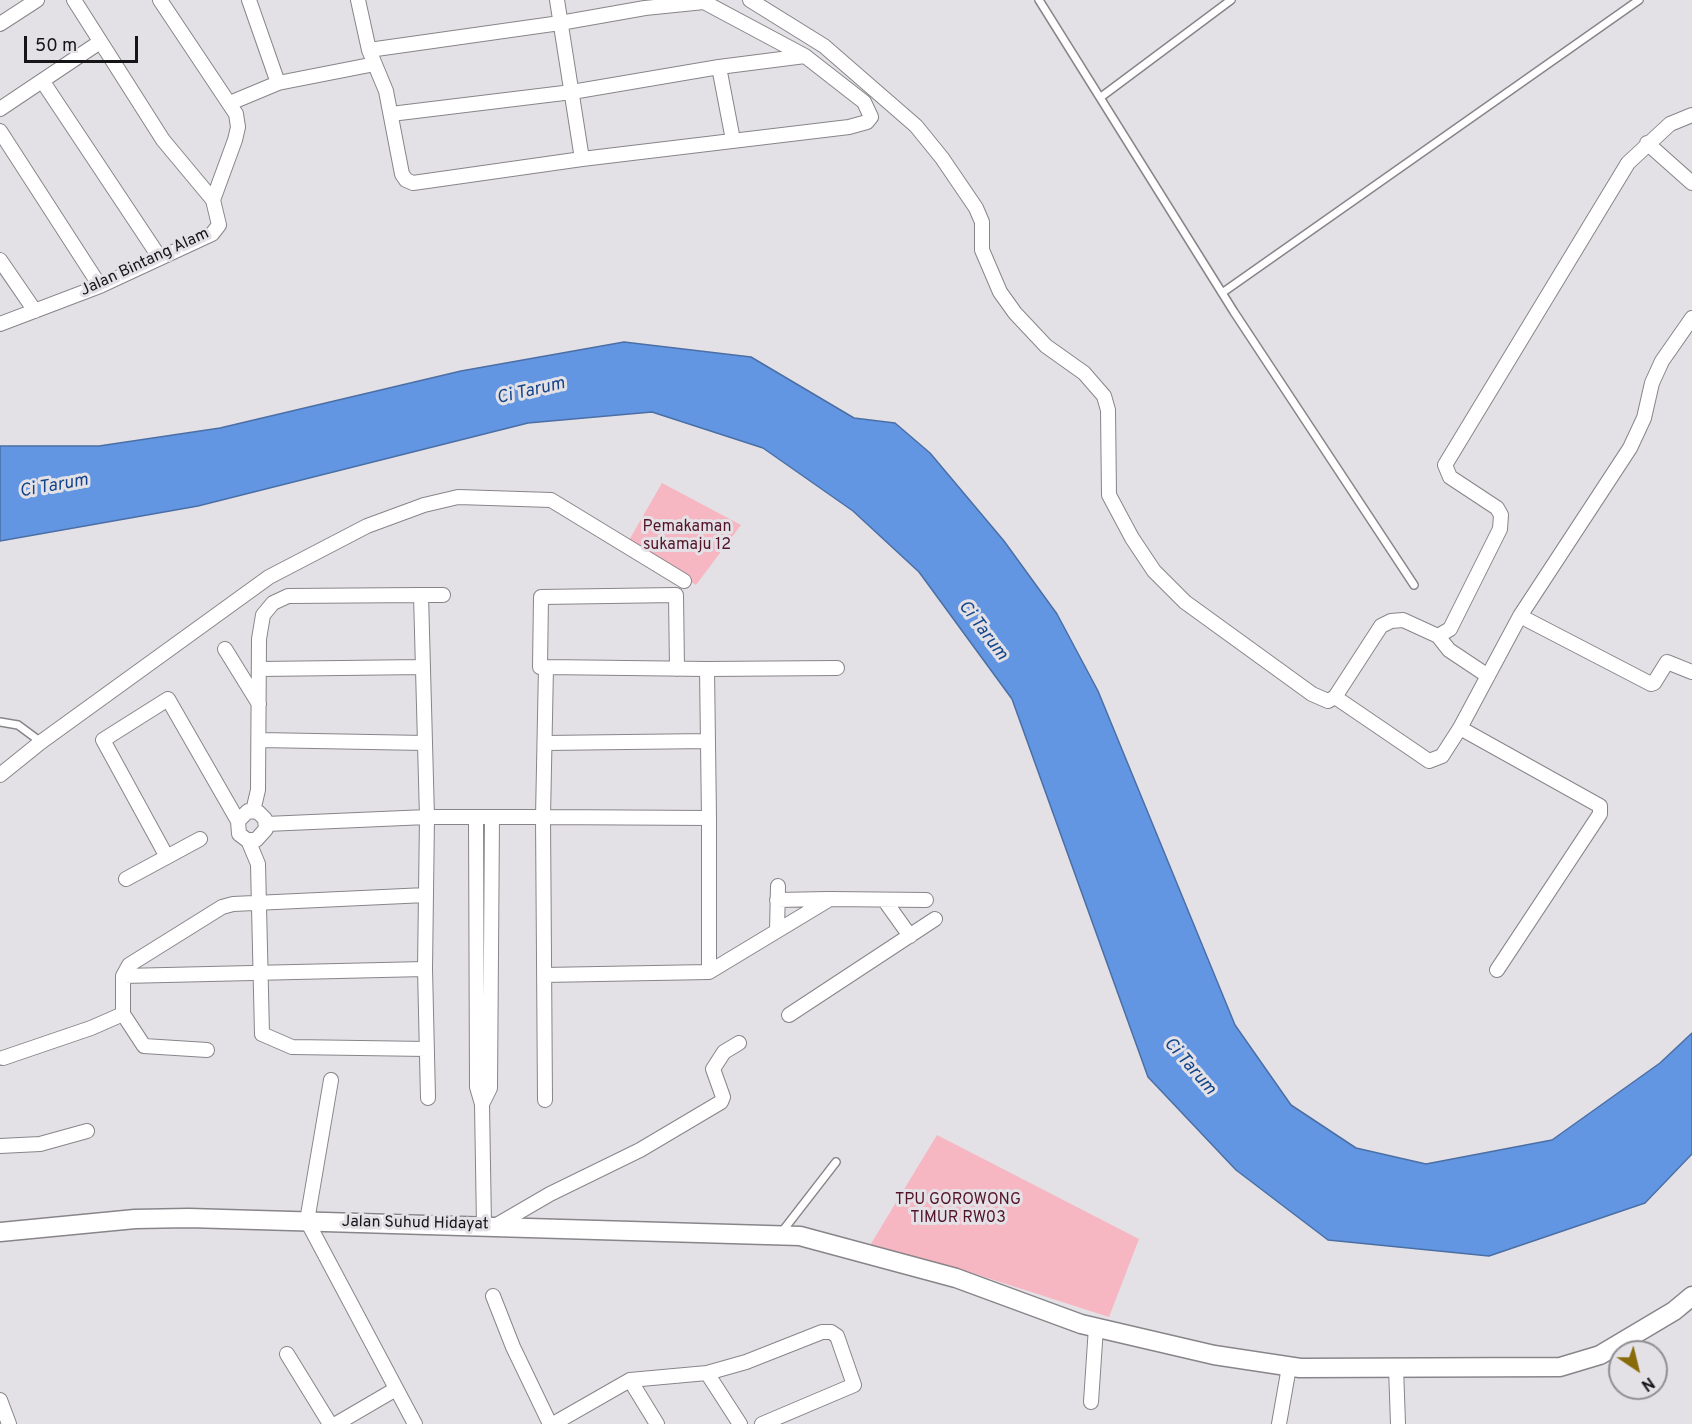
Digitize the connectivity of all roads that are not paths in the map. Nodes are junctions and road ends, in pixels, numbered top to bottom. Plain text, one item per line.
1 (37, 0) edge
2 (74, 0) edge
3 (160, 0) edge
4 (249, 0) edge
5 (358, 0) edge
6 (557, 0) edge
7 (750, 0) edge
8 (1039, 0) edge
9 (1231, 0) edge
10 (1639, 0) edge
11 (702, 1) edge
12 (560, 23) junction
13 (0, 24) edge
14 (100, 42) junction
15 (369, 50) junction
16 (805, 56) junction
17 (375, 64) junction
18 (719, 67) junction
19 (42, 82) junction
20 (278, 83) junction
21 (573, 92) junction
22 (1101, 97) junction
23 (230, 103) junction
24 (0, 109) edge
25 (391, 114) junction
26 (1692, 115) edge
27 (0, 131) edge
28 (733, 140) junction
29 (1647, 143) junction
30 (582, 159) junction
31 (1692, 183) edge
32 (213, 200) junction
33 (160, 258) junction
34 (0, 260) edge
35 (100, 286) junction
36 (1222, 293) junction
37 (35, 311) junction
38 (1692, 318) edge
39 (0, 324) edge
40 (684, 581) dead end
41 (1414, 585) dead end
42 (421, 595) junction
43 (443, 595) dead end
44 (1520, 616) junction
45 (1438, 636) junction
46 (225, 649) dead end
47 (423, 667) junction
48 (546, 667) junction
49 (837, 668) dead end
50 (260, 669) junction
51 (677, 669) junction
52 (707, 669) junction
53 (1692, 672) edge
54 (1488, 676) junction
55 (1335, 697) junction
56 (260, 706) junction
57 (0, 722) edge
58 (1461, 728) junction
59 (260, 740) junction
60 (708, 741) junction
61 (41, 742) junction
62 (425, 743) junction
63 (545, 743) junction
64 (0, 775) edge
65 (253, 811) junction
66 (427, 817) junction
67 (476, 817) junction
68 (492, 817) junction
69 (543, 817) junction
70 (709, 818) junction
71 (238, 820) junction
72 (258, 834) junction
73 (200, 839) dead end
74 (167, 857) junction
75 (126, 879) dead end
76 (778, 886) dead end
77 (426, 895) junction
78 (830, 899) junction
79 (777, 900) junction
80 (926, 900) dead end
81 (885, 901) junction
82 (259, 903) junction
83 (935, 919) dead end
84 (777, 931) junction
85 (910, 936) junction
86 (425, 969) junction
87 (1497, 970) dead end
88 (259, 972) junction
89 (709, 972) junction
90 (544, 975) junction
91 (123, 976) junction
92 (123, 1014) junction
93 (789, 1015) dead end
94 (739, 1043) dead end
95 (427, 1049) junction
96 (207, 1050) dead end
97 (3, 1058) dead end
98 (331, 1080) dead end
99 (428, 1098) dead end
100 (545, 1100) dead end
101 (482, 1104) junction
102 (87, 1131) dead end
103 (0, 1146) edge
104 (836, 1162) dead end
105 (307, 1221) junction
106 (489, 1226) junction
107 (0, 1232) edge
108 (780, 1235) junction
109 (493, 1296) dead end
110 (1692, 1296) edge
111 (1096, 1327) junction
112 (287, 1354) dead end
113 (1290, 1367) junction
114 (1396, 1367) junction
115 (707, 1373) junction
116 (630, 1380) junction
117 (396, 1389) junction
118 (1090, 1402) dead end
119 (1, 1406) edge
120 (574, 1419) edge
121 (9, 1424) edge
122 (330, 1424) edge
123 (336, 1424) edge
124 (416, 1424) edge
125 (551, 1424) edge
126 (657, 1424) edge
127 (740, 1424) edge
128 (762, 1424) edge
129 (1279, 1424) edge
130 (1398, 1424) edge

1 - 13 street
2 - 14 street
3 - 23 street, Jalan Bintang Alam
4 - 20 street
5 - 15 street
6 - 12 street
7 - 55 street
8 - 22 lane
9 - 22 lane
10 - 36 lane
11 - 12 street
11 - 16 street
12 - 15 street
12 - 21 street
14 - 19 street
14 - 32 street
15 - 17 street
16 - 18 street
16 - 28 street
17 - 20 street
17 - 25 street
18 - 21 street
18 - 28 street
19 - 24 street
19 - 33 street
20 - 23 street
21 - 25 street
21 - 30 street
22 - 36 lane
23 - 32 street, Jalan Bintang Alam
25 - 30 street
26 - 29 street
27 - 35 street
28 - 30 street
29 - 31 street
29 - 45 street
32 - 33 street, Jalan Bintang Alam
33 - 35 street, Jalan Bintang Alam
34 - 37 street
35 - 37 street, Jalan Bintang Alam
36 - 41 lane
37 - 39 street, Jalan Bintang Alam
38 - 44 street
40 - 61 street
42 - 43 street
42 - 47 street
42 - 50 street
44 - 53 street
44 - 54 street
45 - 54 street
45 - 55 street
46 - 56 street
47 - 50 street
47 - 62 street
48 - 51 street
48 - 51 street
48 - 63 street
49 - 52 street
50 - 56 street
51 - 52 street
52 - 60 street
54 - 58 street
55 - 58 street
56 - 59 street
57 - 61 lane
58 - 87 street
59 - 62 street
59 - 65 street
60 - 63 street
60 - 70 street
61 - 64 street
62 - 66 street
63 - 69 street
65 - 71 street
65 - 72 street
66 - 67 street
66 - 72 street
66 - 77 street
67 - 68 street
67 - 101 street
68 - 69 street
68 - 101 street
69 - 70 street
69 - 90 street
70 - 89 street
71 - 72 street
71 - 74 street
72 - 82 street
73 - 74 street
74 - 75 street
76 - 79 street
77 - 82 street
77 - 86 street
78 - 79 street
78 - 81 street
78 - 84 street
79 - 84 street
80 - 81 street
81 - 85 street
82 - 88 street
82 - 91 street
83 - 85 street
84 - 89 street
85 - 93 street
86 - 88 street
86 - 95 street
88 - 91 street
88 - 95 street
89 - 90 street
90 - 100 street
91 - 92 street
92 - 96 street
92 - 97 street
94 - 106 street
95 - 99 street
98 - 105 street
101 - 106 street
102 - 103 street
104 - 108 lane
105 - 106 street, Jalan Suhud Hidayat
105 - 107 street, Jalan Suhud Hidayat
105 - 117 street
106 - 108 street, Jalan Suhud Hidayat
108 - 111 street, Jalan Suhud Hidayat
109 - 125 street
110 - 114 street, Jalan Suhud Hidayat
111 - 113 street, Jalan Suhud Hidayat
111 - 118 street
112 - 122 street
113 - 114 street, Jalan Suhud Hidayat
113 - 129 street
114 - 130 street
115 - 116 street
115 - 127 street
115 - 128 street
116 - 120 street
116 - 126 street
117 - 123 street
117 - 124 street
119 - 121 street
120 - 125 street

